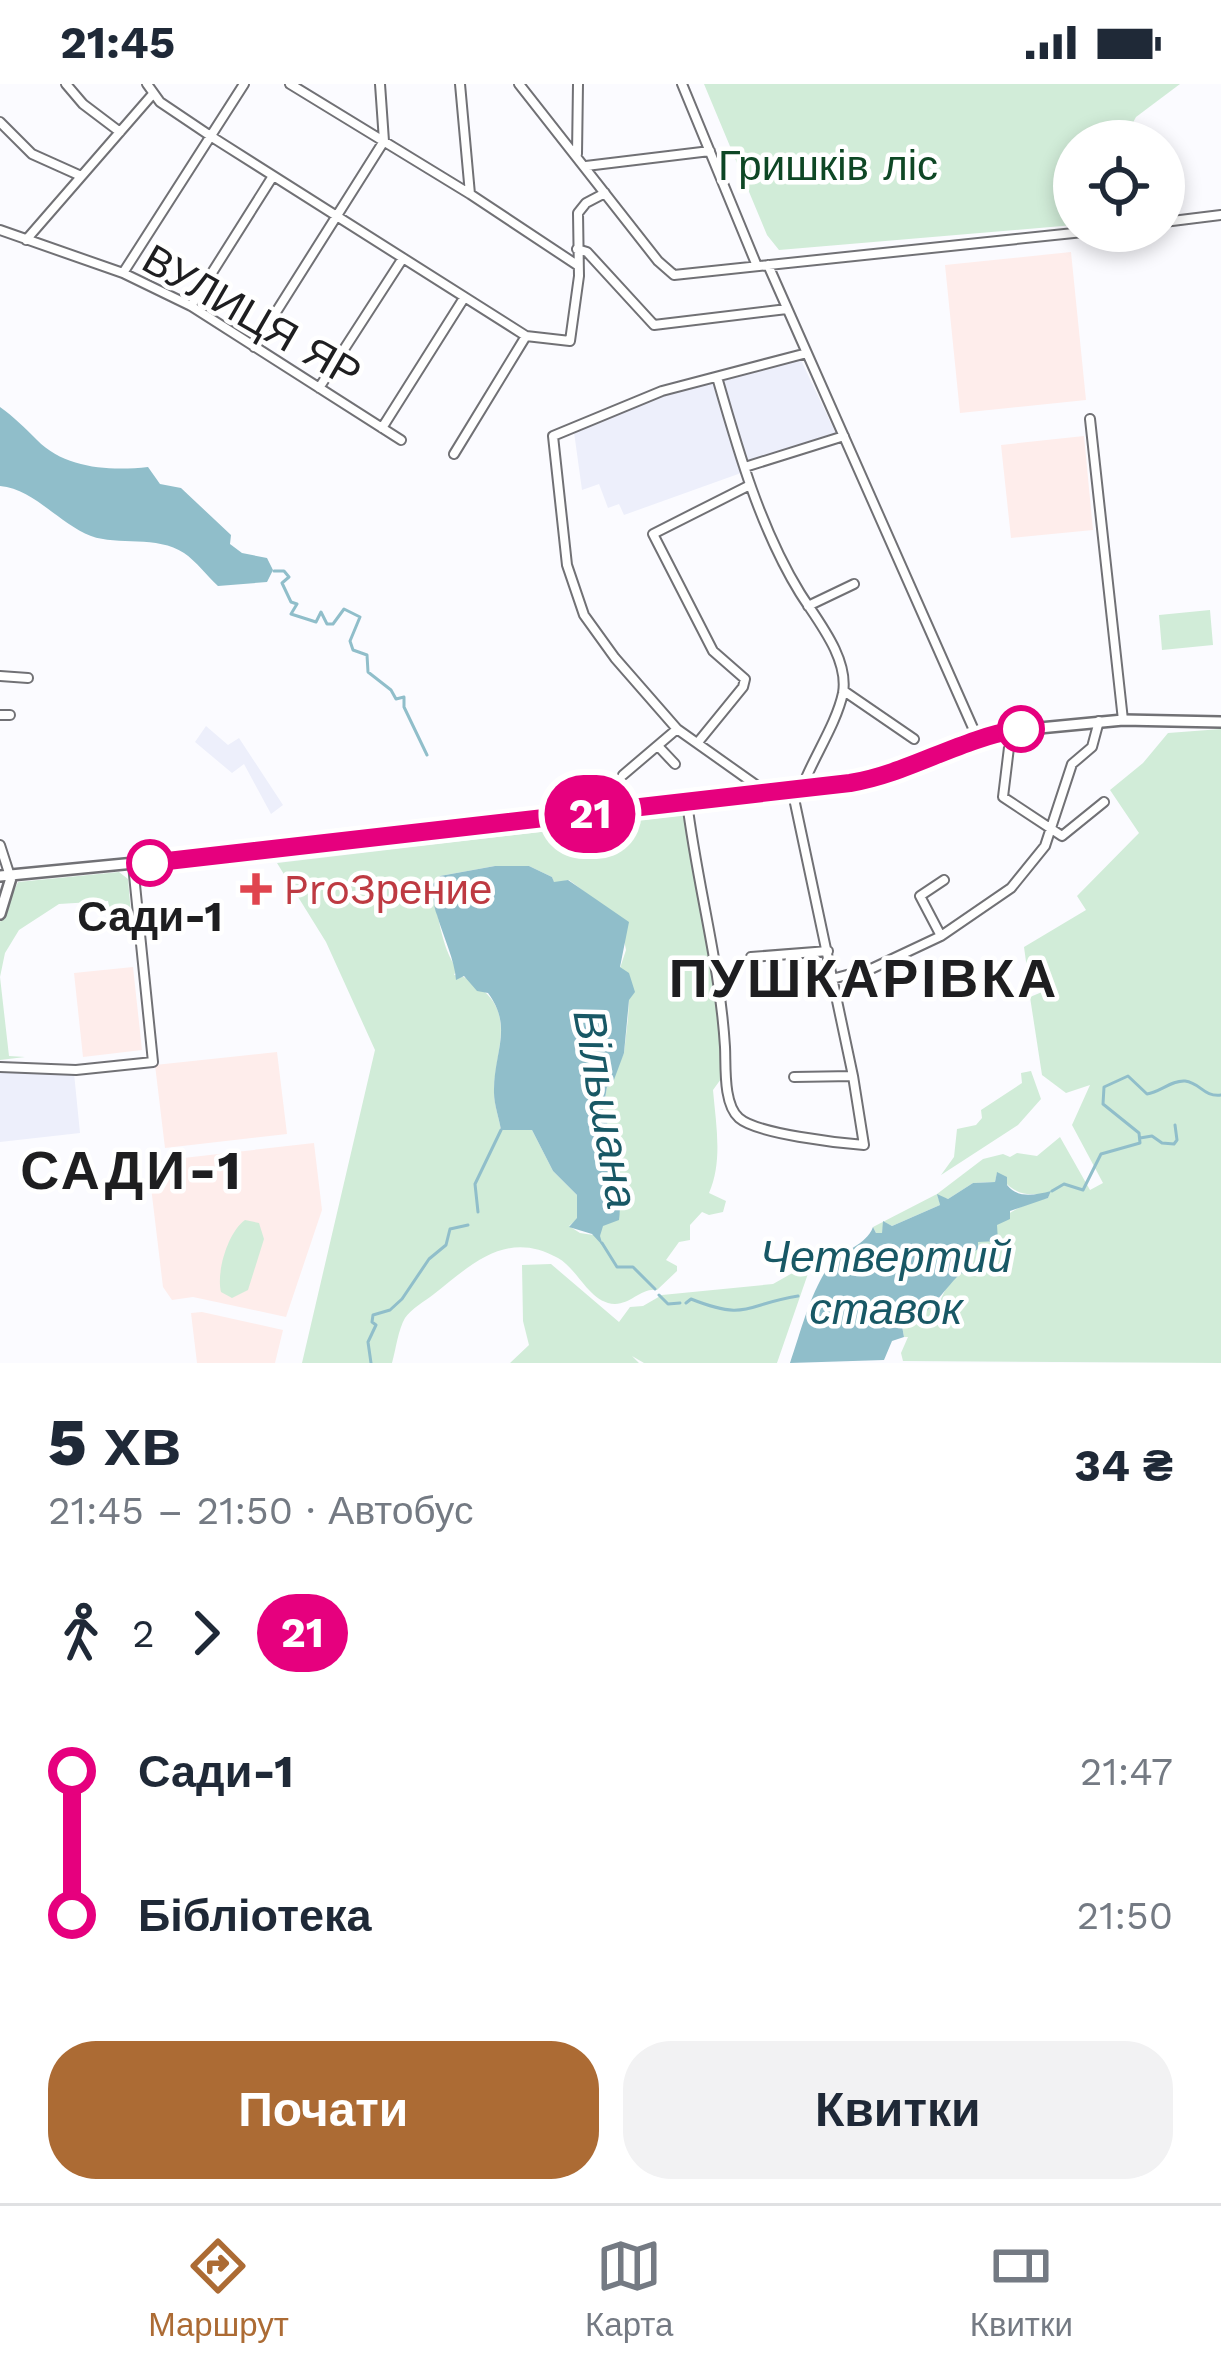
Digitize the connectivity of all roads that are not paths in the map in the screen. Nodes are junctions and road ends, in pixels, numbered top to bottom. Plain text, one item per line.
1 (66, 84) edge
2 (147, 84) edge
3 (244, 84) edge
4 (290, 84) edge
5 (380, 84) edge
6 (460, 84) edge
7 (519, 84) edge
8 (578, 84) edge
9 (682, 84) edge
10 (152, 95) junction
11 (0, 122) edge
12 (120, 132) junction
13 (212, 136) junction
14 (384, 140) junction
15 (710, 151) junction
16 (577, 157) junction
17 (585, 166) junction
18 (82, 176) junction
19 (273, 176) junction
20 (605, 193) junction
21 (470, 194) junction
22 (1221, 215) edge
23 (336, 217) junction
24 (1185, 219) edge
25 (0, 230) edge
26 (1053, 235) edge
27 (26, 240) junction
28 (577, 250) junction
29 (403, 258) junction
30 (783, 263) junction
31 (577, 265) junction
32 (762, 266) junction
33 (123, 273) junction
34 (776, 282) junction
35 (464, 298) junction
36 (191, 306) junction
37 (788, 309) junction
38 (526, 336) junction
39 (254, 347) junction
40 (807, 353) junction
41 (717, 377) junction
42 (320, 388) junction
43 (1090, 419) dead end
44 (382, 428) junction
45 (844, 436) junction
46 (401, 440) dead end
47 (454, 454) dead end
48 (745, 467) junction
49 (750, 485) junction
50 (854, 584) dead end
51 (808, 606) junction
52 (0, 676) edge
53 (28, 678) dead end
54 (844, 691) junction
55 (1123, 720) junction
56 (1099, 721) junction
57 (1221, 722) edge
58 (676, 729) junction
59 (1010, 731) junction
60 (977, 737) junction
61 (914, 739) dead end
62 (699, 741) junction
63 (658, 746) junction
64 (675, 764) dead end
65 (623, 776) dead end
66 (807, 788) junction
67 (792, 789) junction
68 (757, 793) junction
69 (687, 802) junction
70 (1104, 802) dead end
71 (1050, 828) junction
72 (0, 845) edge
73 (133, 865) junction
74 (4, 878) edge
75 (944, 880) dead end
76 (0, 914) edge
77 (941, 936) junction
78 (828, 952) junction
79 (751, 957) dead end
80 (832, 979) junction
81 (0, 1067) edge
82 (853, 1076) junction
83 (794, 1077) dead end

1 - 12 street
2 - 10 street
3 - 13 street
4 - 14 street
5 - 14 street
6 - 21 street
7 - 16 street
8 - 16 street
9 - 15 street
10 - 12 street
10 - 13 street
11 - 18 street
12 - 18 street
13 - 19 street
13 - 33 street
14 - 21 street
14 - 23 street
15 - 17 street
15 - 32 street
16 - 17 street
17 - 20 street
18 - 27 street
19 - 23 street
19 - 36 street
20 - 28 street
20 - 32 street
21 - 31 street
22 - 24 street
23 - 29 street
23 - 39 street
25 - 27 street, ВУЛИЦЯ ЯР
26 - 30 street
27 - 33 street, ВУЛИЦЯ ЯР
28 - 31 street
28 - 37 street
29 - 35 street
29 - 42 street
30 - 32 street
30 - 34 street
31 - 38 street
32 - 34 street
33 - 36 street, ВУЛИЦЯ ЯР
34 - 37 street
35 - 38 street
35 - 44 street
36 - 39 street, ВУЛИЦЯ ЯР
37 - 40 street
38 - 47 street
39 - 42 street, ВУЛИЦЯ ЯР
40 - 41 street
40 - 45 street
41 - 48 street
41 - 58 street
42 - 44 street, ВУЛИЦЯ ЯР
43 - 55 street
44 - 46 street, ВУЛИЦЯ ЯР
45 - 48 street
45 - 60 street
48 - 49 street
49 - 51 street
49 - 62 street
50 - 51 street
51 - 54 street
52 - 53 street
54 - 61 street
54 - 66 street
55 - 56 main road
55 - 57 main road
56 - 59 main road
56 - 71 street
58 - 62 street
58 - 63 street
59 - 60 main road
59 - 71 street
60 - 66 main road
62 - 68 street
63 - 64 street
63 - 65 street
66 - 67 main road
67 - 68 main road
67 - 78 street
68 - 69 main road
69 - 73 main road
69 - 82 street
70 - 71 street
71 - 77 street
72 - 74 street
73 - 74 main road
73 - 81 street
74 - 76 main road
75 - 77 street
77 - 80 street
78 - 79 street
78 - 80 street
80 - 82 street
82 - 83 street

